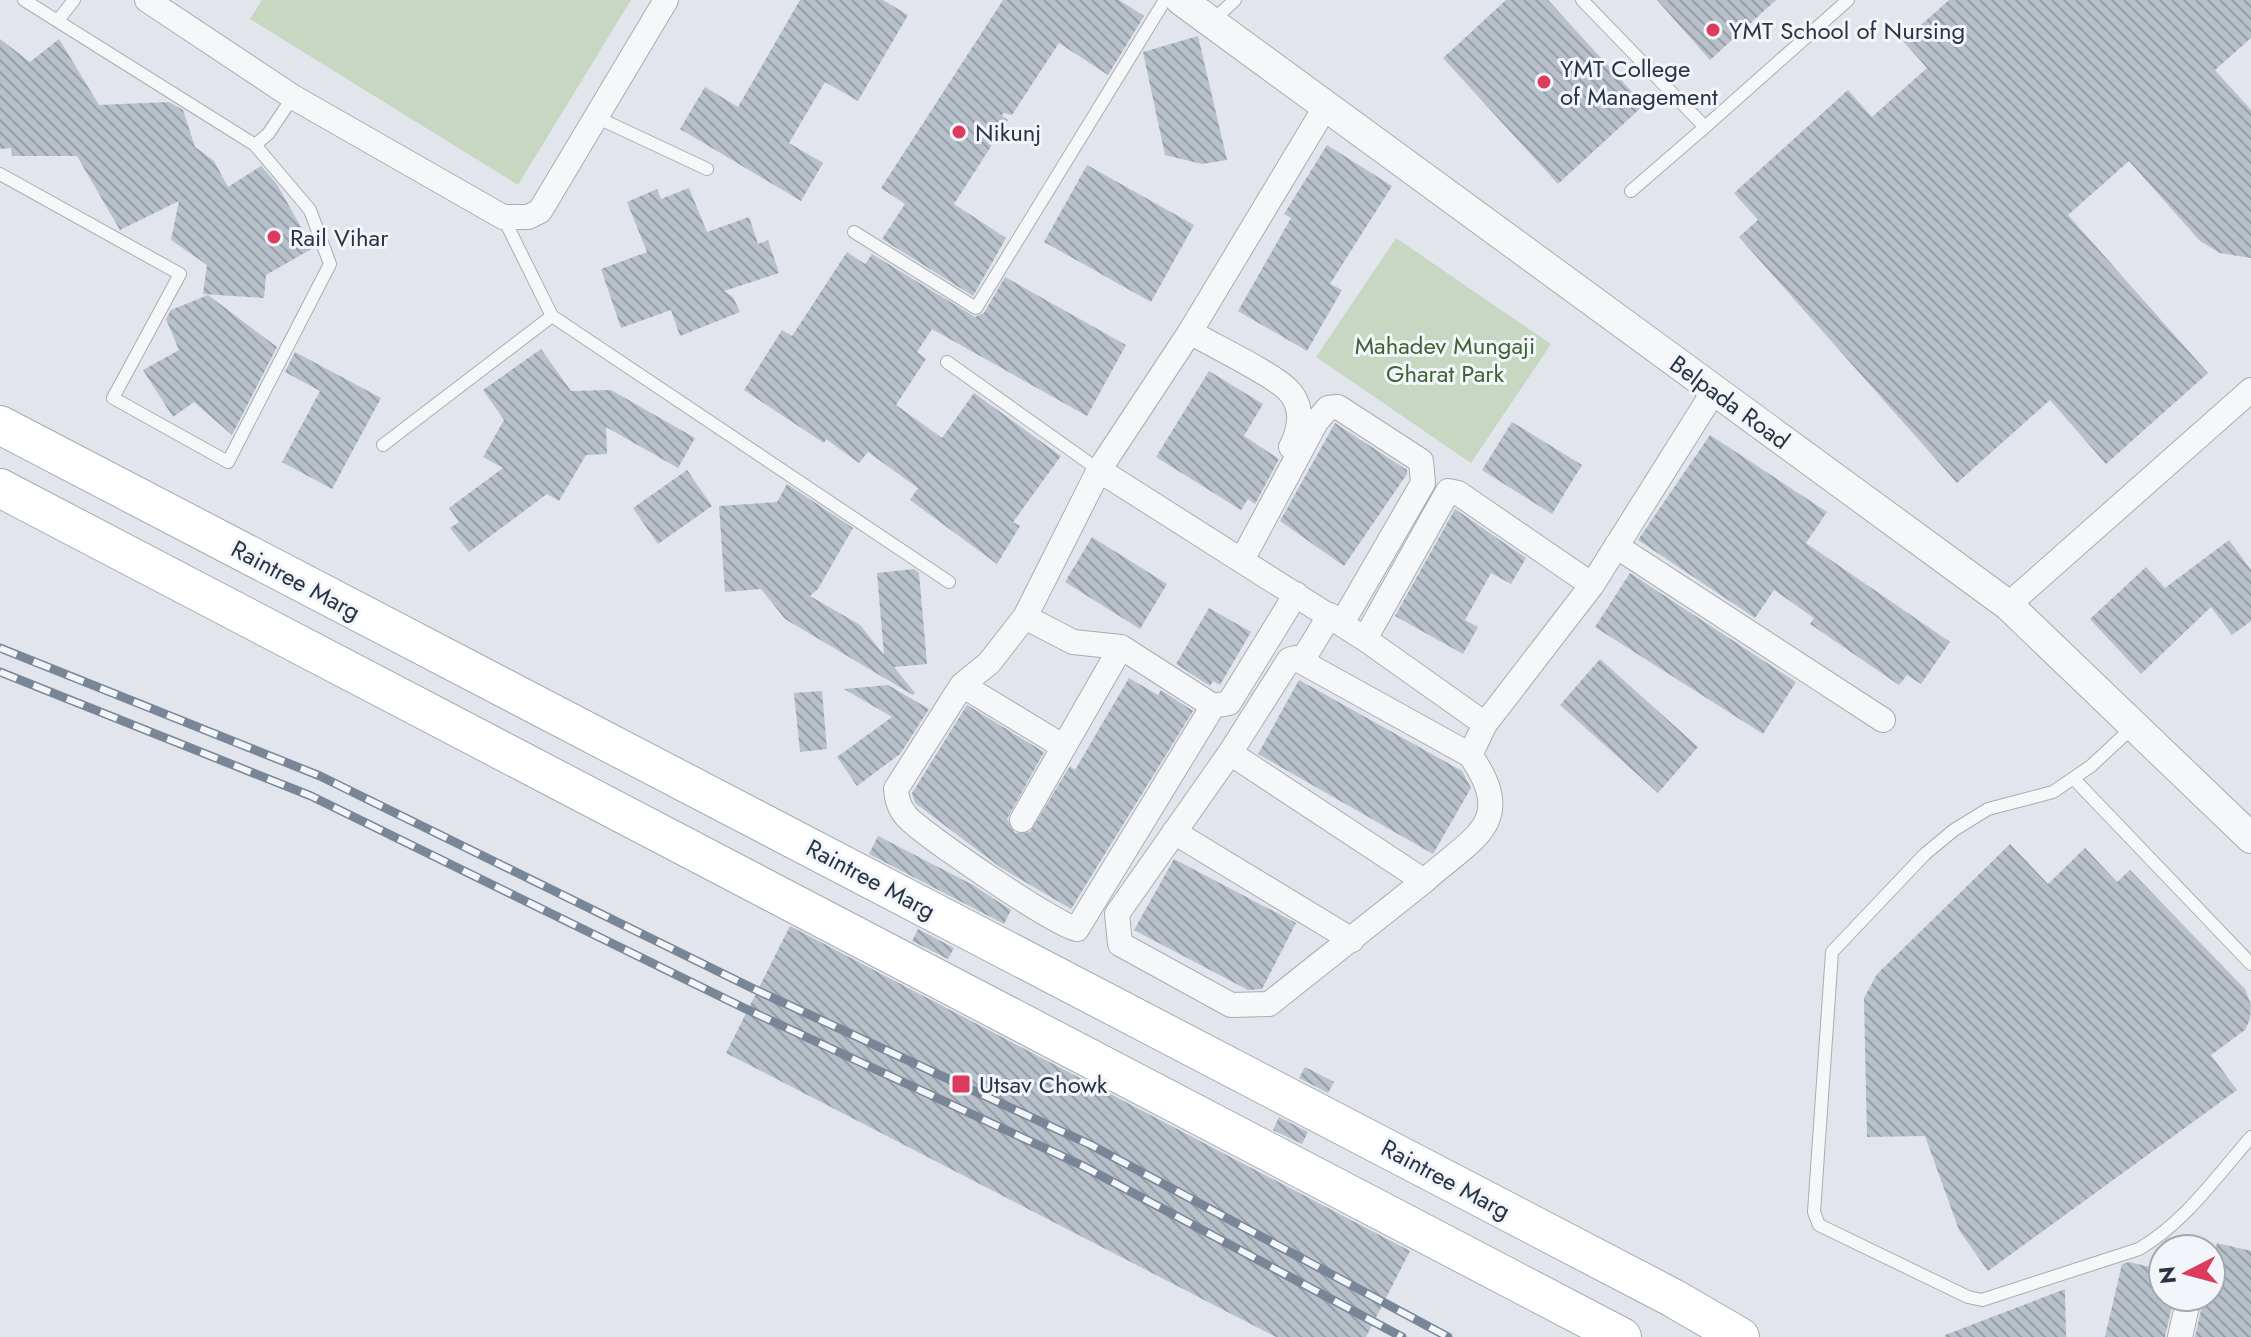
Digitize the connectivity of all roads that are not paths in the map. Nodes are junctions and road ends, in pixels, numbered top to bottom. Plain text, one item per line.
1 (24, 0) edge
2 (74, 0) edge
3 (147, 0) edge
4 (666, 0) edge
5 (1165, 0) edge
6 (1181, 0) edge
7 (1235, 0) edge
8 (1582, 0) edge
9 (1848, 0) edge
10 (59, 19) junction
11 (1211, 22) junction
12 (293, 97) junction
13 (1326, 106) junction
14 (596, 117) junction
15 (1705, 127) junction
16 (255, 145) junction
17 (707, 169) dead end
18 (0, 174) edge
19 (1631, 191) dead end
20 (503, 217) junction
21 (854, 232) dead end
22 (552, 316) junction
23 (1190, 332) junction
24 (947, 362) dead end
25 (1714, 391) junction
26 (2251, 391) edge
27 (0, 425) edge
28 (383, 445) dead end
29 (1099, 470) junction
30 (0, 488) edge
31 (1616, 546) junction
32 (1565, 548) dead end
33 (1237, 557) junction
34 (1596, 578) junction
35 (949, 582) dead end
36 (1296, 594) junction
37 (2008, 605) junction
38 (1025, 617) junction
39 (1336, 619) junction
40 (1365, 639) junction
41 (1121, 647) junction
42 (1302, 661) junction
43 (962, 685) junction
44 (1213, 706) junction
45 (1883, 720) dead end
46 (1485, 724) junction
47 (2134, 726) junction
48 (1064, 747) junction
49 (1230, 753) junction
50 (1470, 755) junction
51 (2074, 779) junction
52 (1022, 820) dead end
53 (1174, 832) junction
54 (2251, 838) edge
55 (1424, 881) junction
56 (1352, 940) junction
57 (2251, 964) edge
58 (2251, 1137) edge
59 (2185, 1313) edge
60 (1622, 1337) edge
61 (1740, 1337) edge
62 (2180, 1337) edge

1 - 10 lane
2 - 10 lane
3 - 12 street
4 - 14 street
5 - 21 lane
6 - 11 street, Belpada Road
7 - 11 lane
8 - 15 lane
9 - 15 lane
10 - 16 lane
11 - 13 street, Belpada Road
12 - 16 lane
12 - 20 street
13 - 23 street
13 - 25 street, Belpada Road
14 - 17 lane
14 - 20 street
15 - 19 lane
16 - 18 lane
20 - 22 lane
22 - 28 lane
22 - 35 lane
23 - 29 street
23 - 33 street
24 - 29 lane
25 - 31 street
25 - 37 street, Belpada Road
26 - 37 street
27 - 61 main road, Raintree Marg
29 - 33 street
29 - 38 street
30 - 60 main road
31 - 34 street
31 - 45 street
32 - 34 street
33 - 36 street
33 - 39 street
34 - 40 street
34 - 46 street
36 - 39 street
36 - 44 street
37 - 47 street, Belpada Road
38 - 41 street
38 - 43 street
39 - 40 street
39 - 42 street
40 - 46 street
41 - 44 street
41 - 48 street
42 - 49 street
42 - 50 street
43 - 44 street
43 - 48 street
46 - 50 street
47 - 51 lane
47 - 54 street, Belpada Road
48 - 52 street
49 - 53 street
49 - 55 street
50 - 55 street
51 - 57 lane
51 - 58 lane
53 - 56 street
53 - 56 street
55 - 56 street
59 - 62 street

